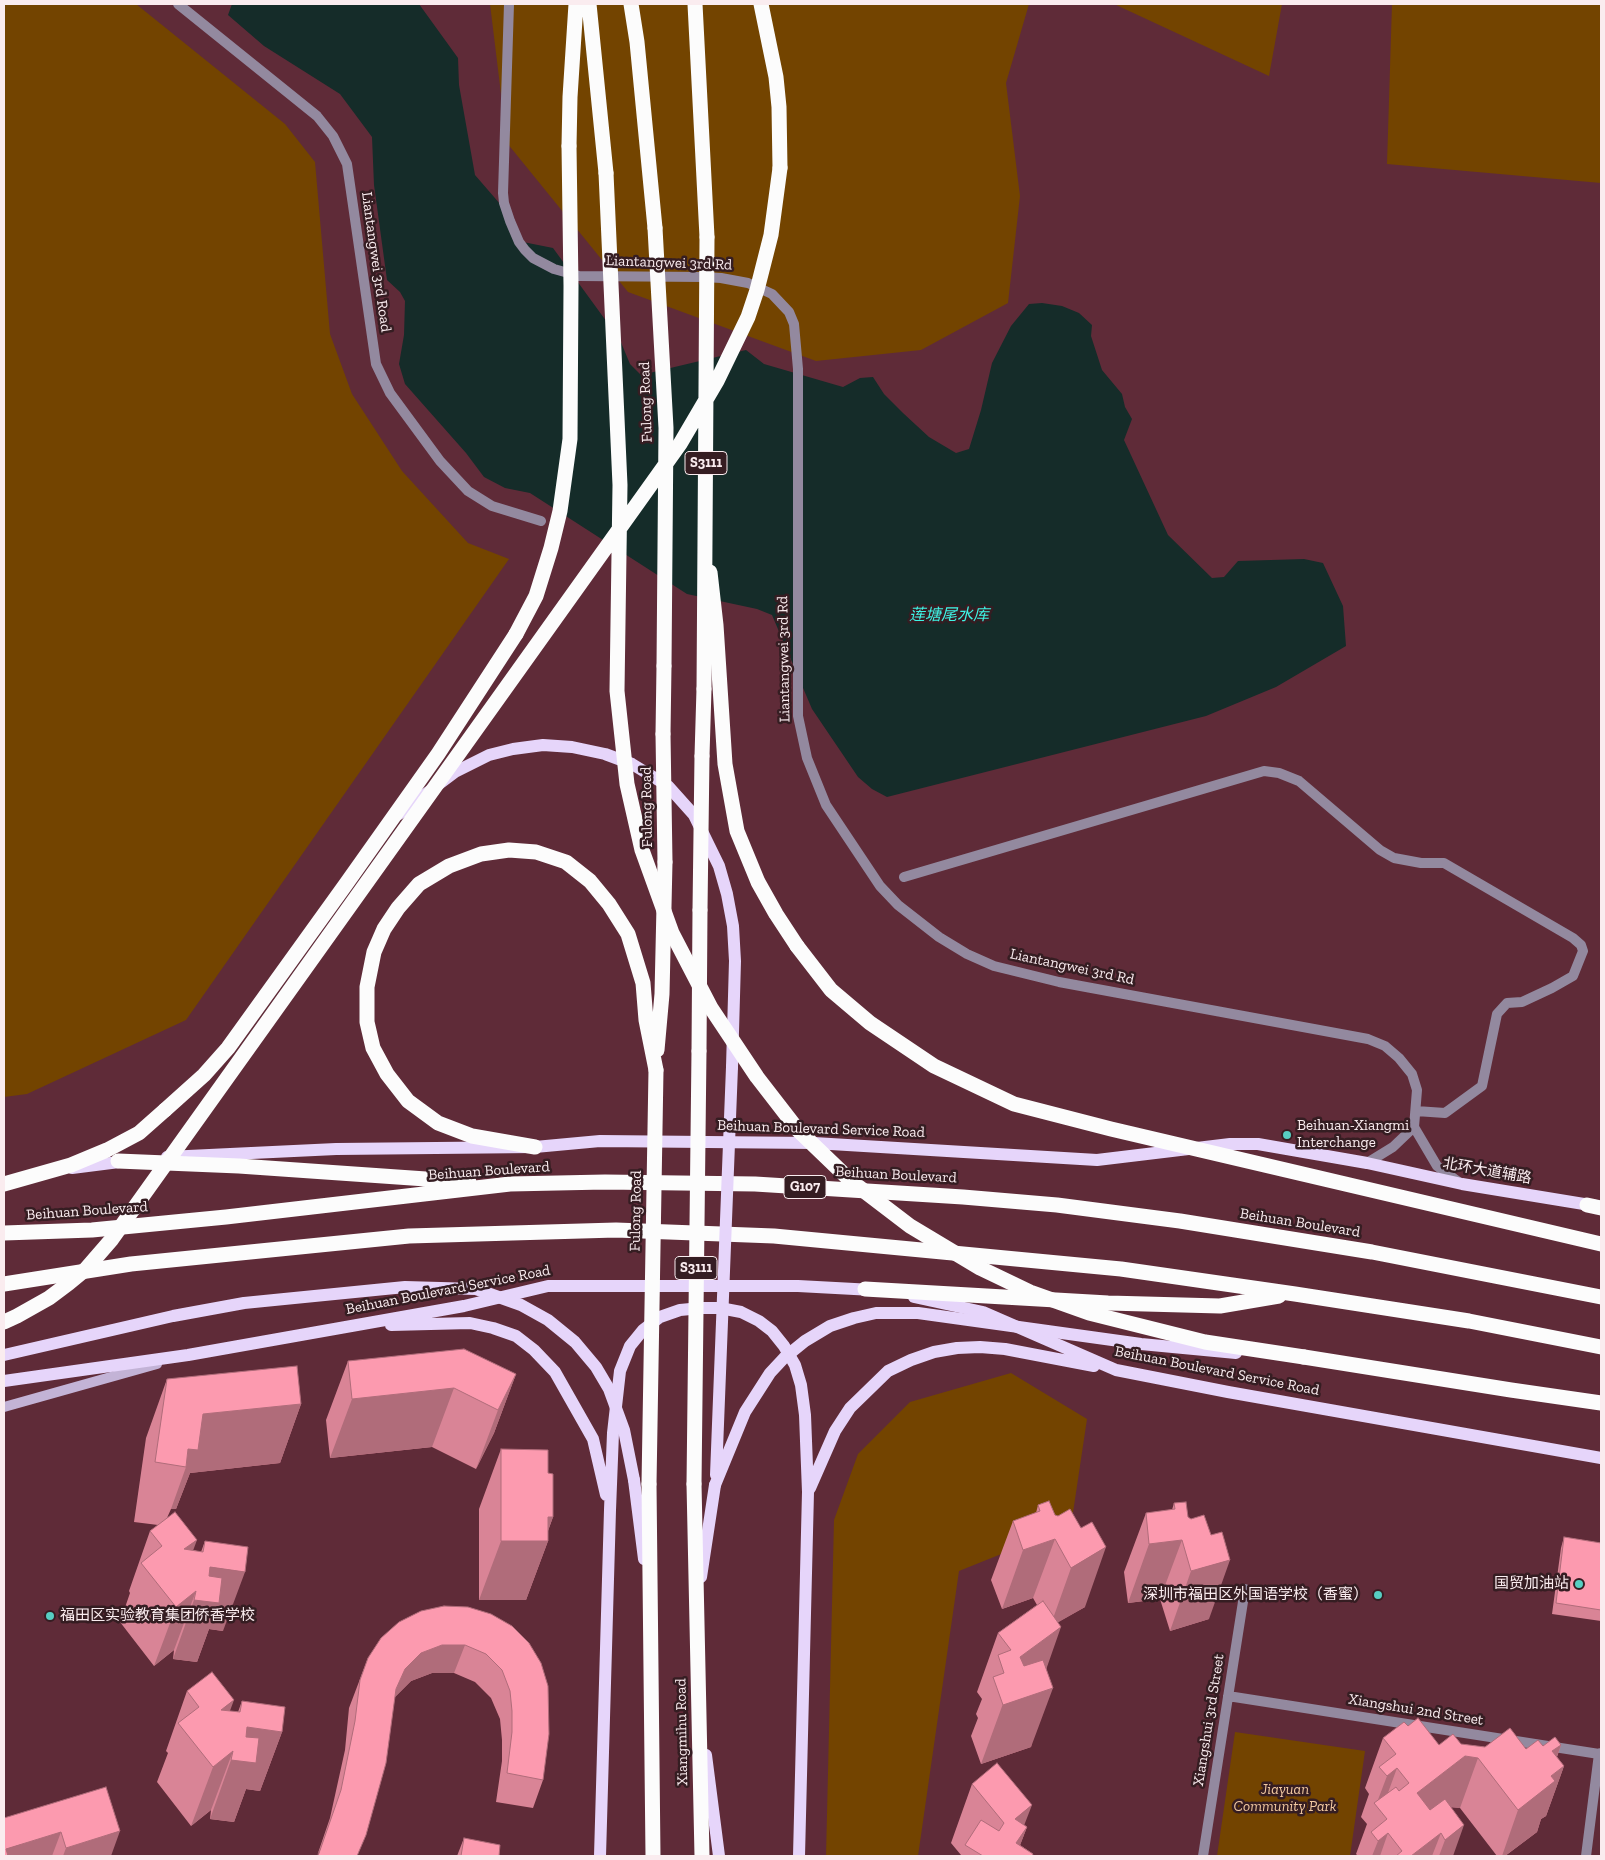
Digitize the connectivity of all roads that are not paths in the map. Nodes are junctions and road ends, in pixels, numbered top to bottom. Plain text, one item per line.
1 (178, 4) edge
2 (509, 4) edge
3 (576, 4) edge
4 (590, 4) edge
5 (631, 4) edge
6 (695, 4) edge
7 (762, 4) edge
8 (541, 521) dead end
9 (706, 539) junction
10 (391, 820) junction
11 (904, 877) dead end
12 (656, 1070) junction
13 (1416, 1111) junction
14 (1414, 1127) junction
15 (535, 1147) junction
16 (118, 1161) junction
17 (1367, 1163) junction
18 (4, 1178) edge
19 (4, 1184) edge
20 (510, 1184) junction
21 (1462, 1184) junction
22 (1597, 1207) edge
23 (4, 1233) edge
24 (1601, 1244) edge
25 (4, 1284) edge
26 (865, 1289) junction
27 (1295, 1294) junction
28 (1601, 1297) edge
29 (4, 1322) edge
30 (343, 1326) junction
31 (1601, 1347) edge
32 (4, 1355) edge
33 (188, 1355) junction
34 (1304, 1357) junction
35 (1116, 1370) junction
36 (4, 1380) edge
37 (1601, 1403) edge
38 (4, 1407) edge
39 (1601, 1458) edge
40 (715, 1485) junction
41 (808, 1492) junction
42 (610, 1510) junction
43 (1245, 1589) dead end
44 (696, 1606) junction
45 (651, 1610) junction
46 (1228, 1696) junction
47 (699, 1698) junction
48 (1600, 1754) edge
49 (600, 1856) edge
50 (651, 1856) edge
51 (702, 1856) edge
52 (719, 1856) edge
53 (799, 1856) edge
54 (1204, 1856) edge
55 (1586, 1856) edge

1 - 8 street, Liantangwei 3rd Road
2 - 13 street, Liantangwei 3rd Rd, bridge
3 - 10 highway, bridge
4 - 34 highway, bridge
5 - 12 highway, Fulong Road / S3111, bridge
6 - 9 highway, S3111, bridge
7 - 29 highway, bridge
9 - 24 highway, bridge
9 - 44 highway, S3111, bridge
10 - 19 highway, bridge
10 - 40 main road, bridge
11 - 13 street
12 - 15 highway
12 - 45 highway, Fulong Road / S3111, bridge
13 - 14 street, Liantangwei 3rd Rd
14 - 17 street
14 - 21 street
15 - 16 main road, Beihuan Boulevard Service Road
15 - 17 main road, Beihuan Boulevard Service Road
16 - 18 main road, Beihuan Boulevard Service Road
16 - 20 highway
17 - 21 main road, 北环大道辅路
20 - 23 highway, Beihuan Boulevard / G107
20 - 28 highway, Beihuan Boulevard / G107
21 - 22 main road, 北环大道辅路
25 - 27 highway
26 - 27 highway
26 - 30 main road, Beihuan Boulevard Service Road
26 - 35 main road, Beihuan Boulevard Service Road
27 - 31 highway
30 - 33 main road, Beihuan Boulevard Service Road
30 - 42 main road
32 - 45 main road, bridge
33 - 36 main road, Beihuan Boulevard Service Road
33 - 38 street
34 - 37 highway
34 - 40 main road, bridge
35 - 39 main road, Beihuan Boulevard Service Road
35 - 41 main road
40 - 44 main road
41 - 42 main road
41 - 53 main road
42 - 49 main road
43 - 46 street, Xiangshui 3rd Street
44 - 47 highway, Xiangmihu Road
45 - 50 highway, Xiangmihu Road
46 - 48 street, Xiangshui 2nd Street
46 - 54 street, Xiangshui 3rd Street
47 - 51 highway, Xiangmihu Road
47 - 52 main road
48 - 55 street

